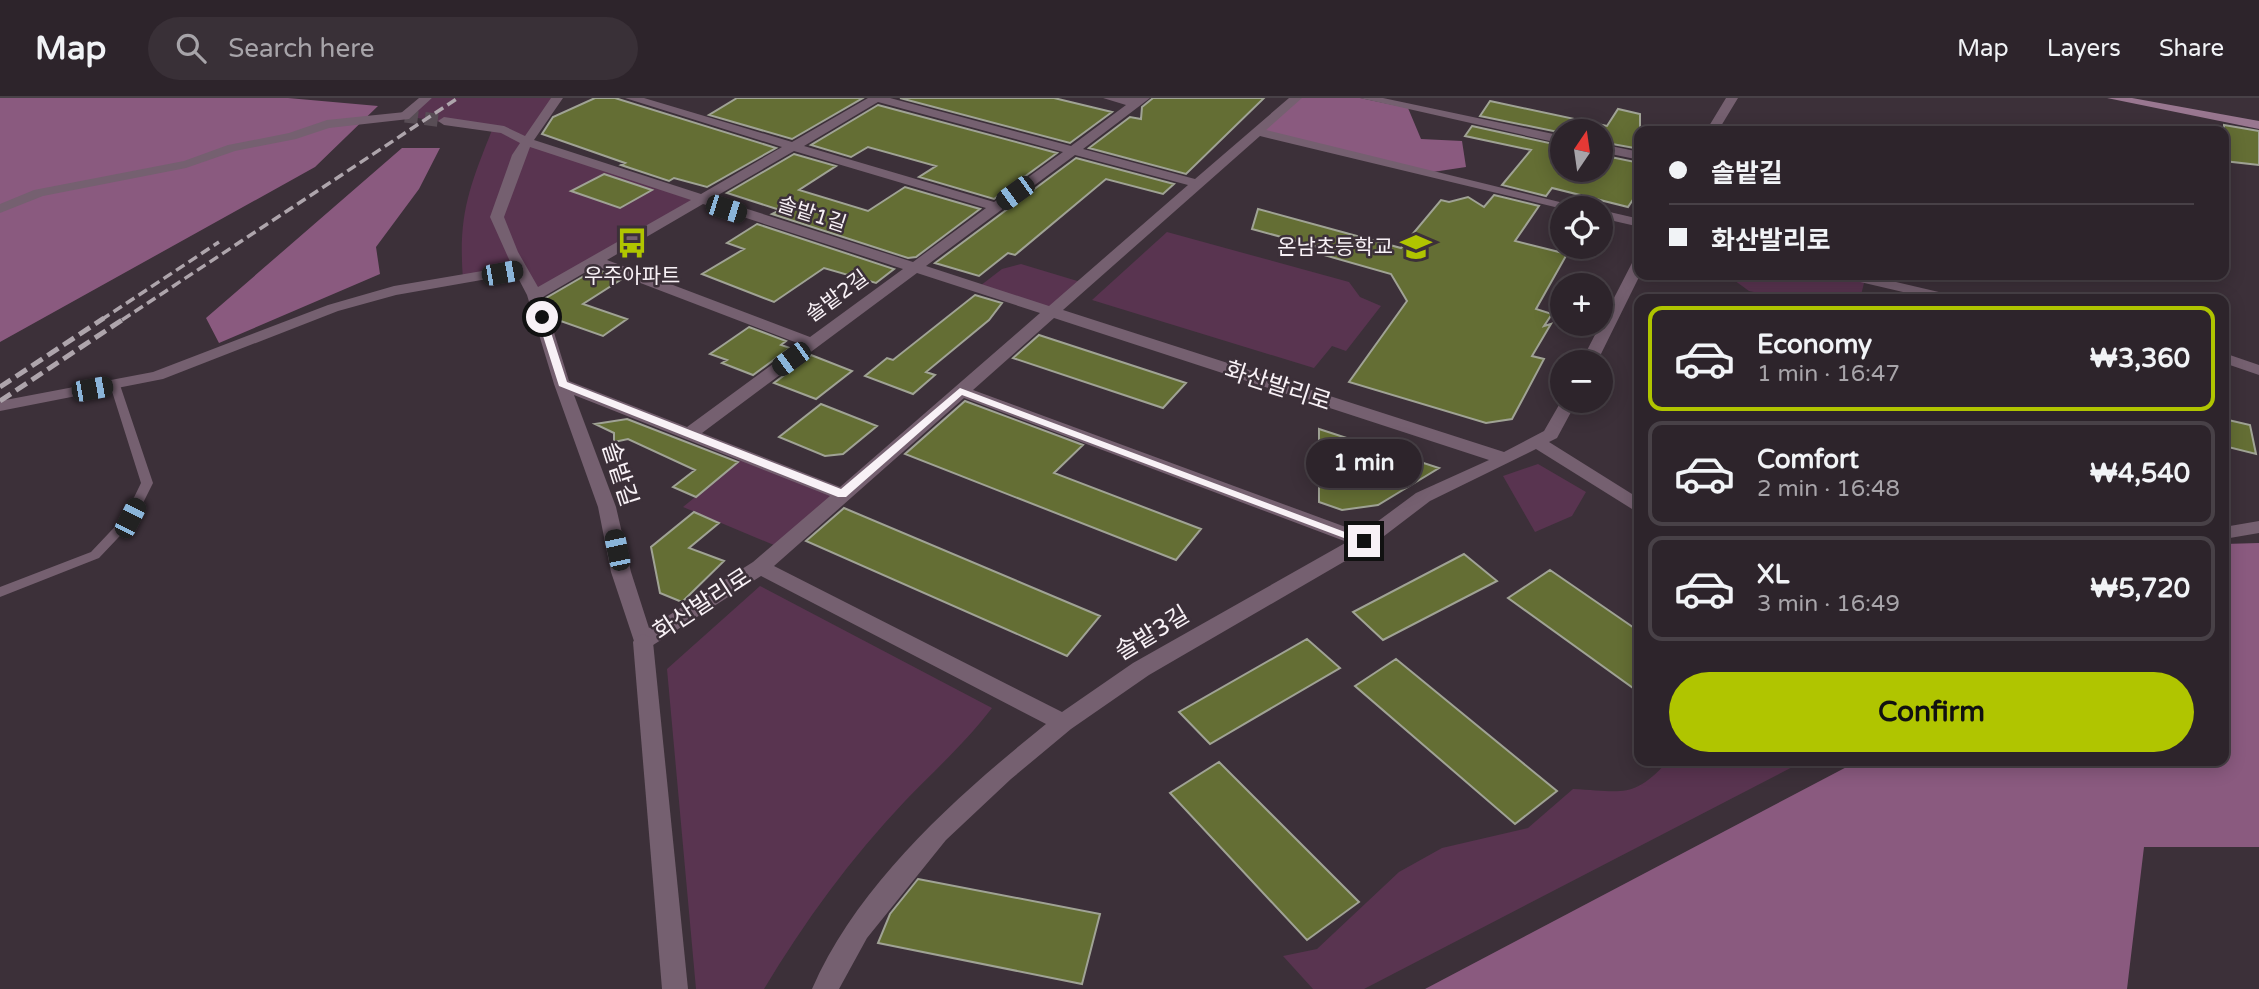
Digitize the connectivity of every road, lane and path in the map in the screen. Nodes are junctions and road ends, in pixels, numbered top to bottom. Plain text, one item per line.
1 (426, 98) edge
2 (557, 98) edge
3 (631, 98) edge
4 (877, 98) edge
5 (1109, 98) edge
6 (1296, 98) edge
7 (1366, 98) edge
8 (1732, 98) edge
9 (2113, 98) edge
10 (1140, 101) edge
11 (444, 121) tunnel mouth
12 (2259, 125) edge
13 (1716, 126) edge
14 (1257, 132) junction
15 (1550, 137) edge
16 (527, 142) junction
17 (791, 148) junction
18 (1073, 150) junction
19 (1614, 151) edge
20 (1634, 155) edge
21 (1198, 184) junction
22 (699, 200) junction
23 (1550, 202) edge
24 (996, 207) junction
25 (0, 209) edge
26 (1613, 217) edge
27 (1634, 222) edge
28 (595, 260) junction
29 (521, 269) junction
30 (912, 269) junction
31 (1634, 273) edge
32 (1869, 280) edge
33 (1930, 294) edge
34 (535, 295) junction
35 (1050, 313) junction
36 (811, 344) junction
37 (1595, 350) edge
38 (2229, 360) edge
39 (2259, 370) edge
40 (2229, 374) edge
41 (2259, 381) edge
42 (562, 384) junction
43 (115, 385) junction
44 (960, 391) junction
45 (0, 405) edge
46 (1562, 413) edge
47 (689, 433) junction
48 (1537, 442) junction
49 (1506, 459) junction
50 (842, 494) junction
51 (1634, 504) edge
52 (2259, 527) edge
53 (2229, 532) edge
54 (1364, 541) junction
55 (760, 567) junction
56 (0, 592) edge
57 (643, 642) junction
58 (1063, 723) junction
59 (676, 989) edge
60 (825, 989) edge

1 - 25 street
2 - 16 street, 솔밭길
3 - 17 street
4 - 17 street, 솔밭1길
4 - 18 street, 솔밭1길
5 - 10 street
6 - 14 street, 화산발리로
7 - 15 street
8 - 13 street
9 - 12 main road
10 - 18 street, 솔밭2길
11 - 16 street
14 - 21 street, 화산발리로
14 - 23 street
16 - 22 street
16 - 29 street, 솔밭길
17 - 22 street, 솔밭1길
17 - 24 street
18 - 21 street, 솔밭1길
18 - 24 street, 솔밭2길
19 - 20 street
21 - 35 street, 화산발리로
22 - 28 street, 솔밭1길
22 - 30 street, 솔밭1길
24 - 30 street, 솔밭2길
26 - 27 street
28 - 34 street, 솔밭1길
28 - 36 street
29 - 34 street, 솔밭길
29 - 43 street
30 - 35 street, 솔밭1길
30 - 36 street, 솔밭2길
31 - 37 street
32 - 33 street
34 - 42 street, 솔밭길
35 - 44 street, 화산발리로
35 - 49 street, 화산발리로
36 - 47 street, 솔밭2길
38 - 39 street
40 - 41 street
42 - 47 street
42 - 57 street, 솔밭길
43 - 45 street
43 - 56 lane
44 - 50 street, 화산발리로
44 - 54 street
46 - 48 street, 솔밭3길
47 - 50 street
48 - 49 street, 솔밭3길
48 - 51 street
49 - 54 street, 솔밭3길
50 - 55 street, 화산발리로
52 - 53 street
54 - 58 street, 솔밭3길
55 - 57 street, 화산발리로
55 - 58 street
57 - 59 street, 화산발리로
58 - 60 street, 솔밭3길

